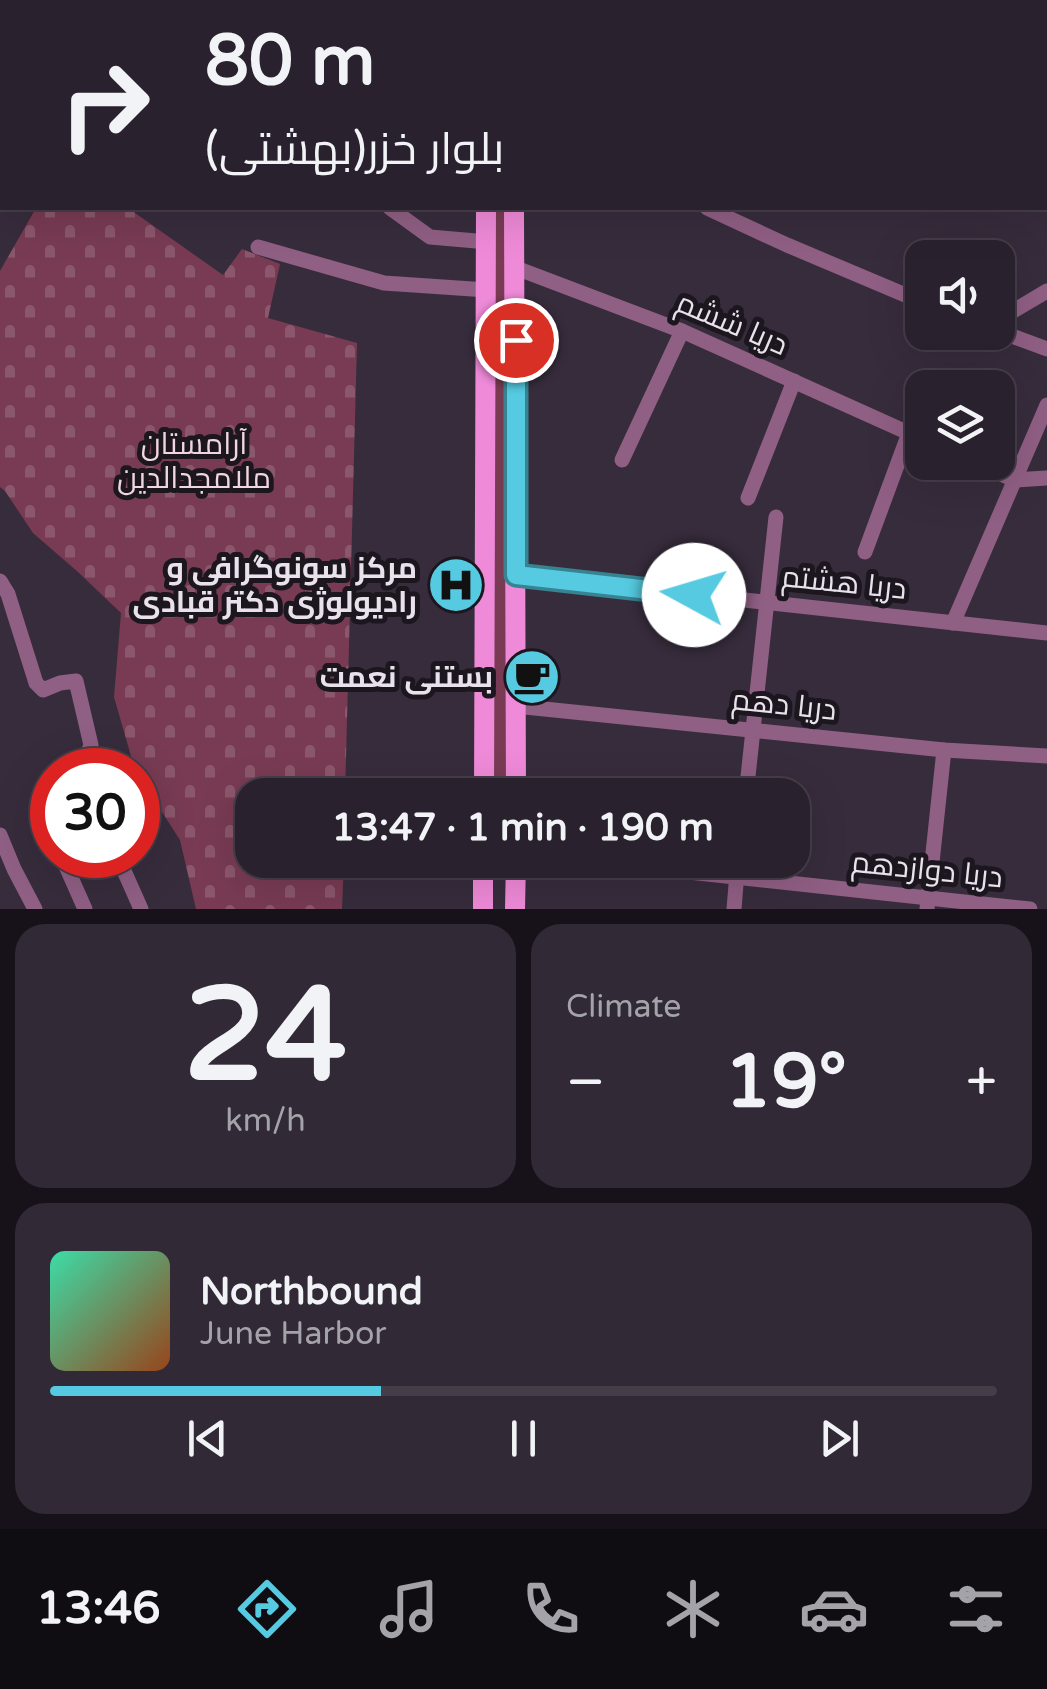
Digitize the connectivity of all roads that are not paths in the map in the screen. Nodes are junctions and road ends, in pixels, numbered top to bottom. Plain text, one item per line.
1 (393, 210) edge
2 (484, 210) edge
3 (514, 210) edge
4 (711, 210) edge
5 (488, 242) junction
6 (258, 246) dead end
7 (516, 268) junction
8 (487, 290) junction
9 (1047, 291) edge
10 (905, 295) edge
11 (1015, 310) edge
12 (682, 332) junction
13 (1015, 338) edge
14 (1047, 350) edge
15 (794, 382) junction
16 (1047, 404) edge
17 (905, 431) edge
18 (622, 460) dead end
19 (905, 461) edge
20 (1015, 478) edge
21 (1047, 478) edge
22 (1014, 480) edge
23 (1015, 480) edge
24 (748, 498) dead end
25 (776, 517) dead end
26 (865, 552) dead end
27 (516, 575) junction
28 (0, 580) edge
29 (767, 603) junction
30 (953, 623) junction
31 (1047, 633) edge
32 (515, 706) junction
33 (753, 729) junction
34 (90, 748) edge
35 (944, 750) junction
36 (1047, 756) edge
37 (484, 778) edge
38 (516, 778) edge
39 (748, 778) edge
40 (0, 835) edge
41 (7, 872) edge
42 (71, 878) edge
43 (127, 878) edge
44 (483, 878) edge
45 (516, 878) edge
46 (736, 878) edge
47 (743, 878) edge
48 (927, 904) edge
49 (35, 909) edge
50 (85, 909) edge
51 (141, 909) edge
52 (483, 909) edge
53 (515, 909) edge
54 (734, 909) edge
55 (1030, 909) edge

1 - 5 street
2 - 5 main road
3 - 7 main road
4 - 10 street
5 - 8 main road
6 - 8 street
7 - 12 street, دریا ششم
7 - 27 main road
8 - 37 main road
9 - 11 street
12 - 15 street, دریا ششم
12 - 18 street
13 - 14 street
15 - 17 street, دریا ششم
15 - 24 street
16 - 20 street
19 - 26 street
21 - 23 street
22 - 30 street
25 - 29 street
27 - 29 street, دریا هشتم
27 - 32 main road
28 - 34 street
29 - 30 street, دریا هشتم
29 - 33 street
30 - 31 street, دریا هشتم
32 - 33 street, دریا دهم
32 - 38 main road
33 - 35 street, دریا دهم
33 - 39 street
35 - 36 street, دریا دهم
35 - 48 street
40 - 41 street
41 - 49 street
42 - 50 street
43 - 51 street
44 - 52 main road
45 - 53 main road
46 - 54 street
47 - 48 street, دریا دوازدهم
48 - 55 street, دریا دوازدهم

